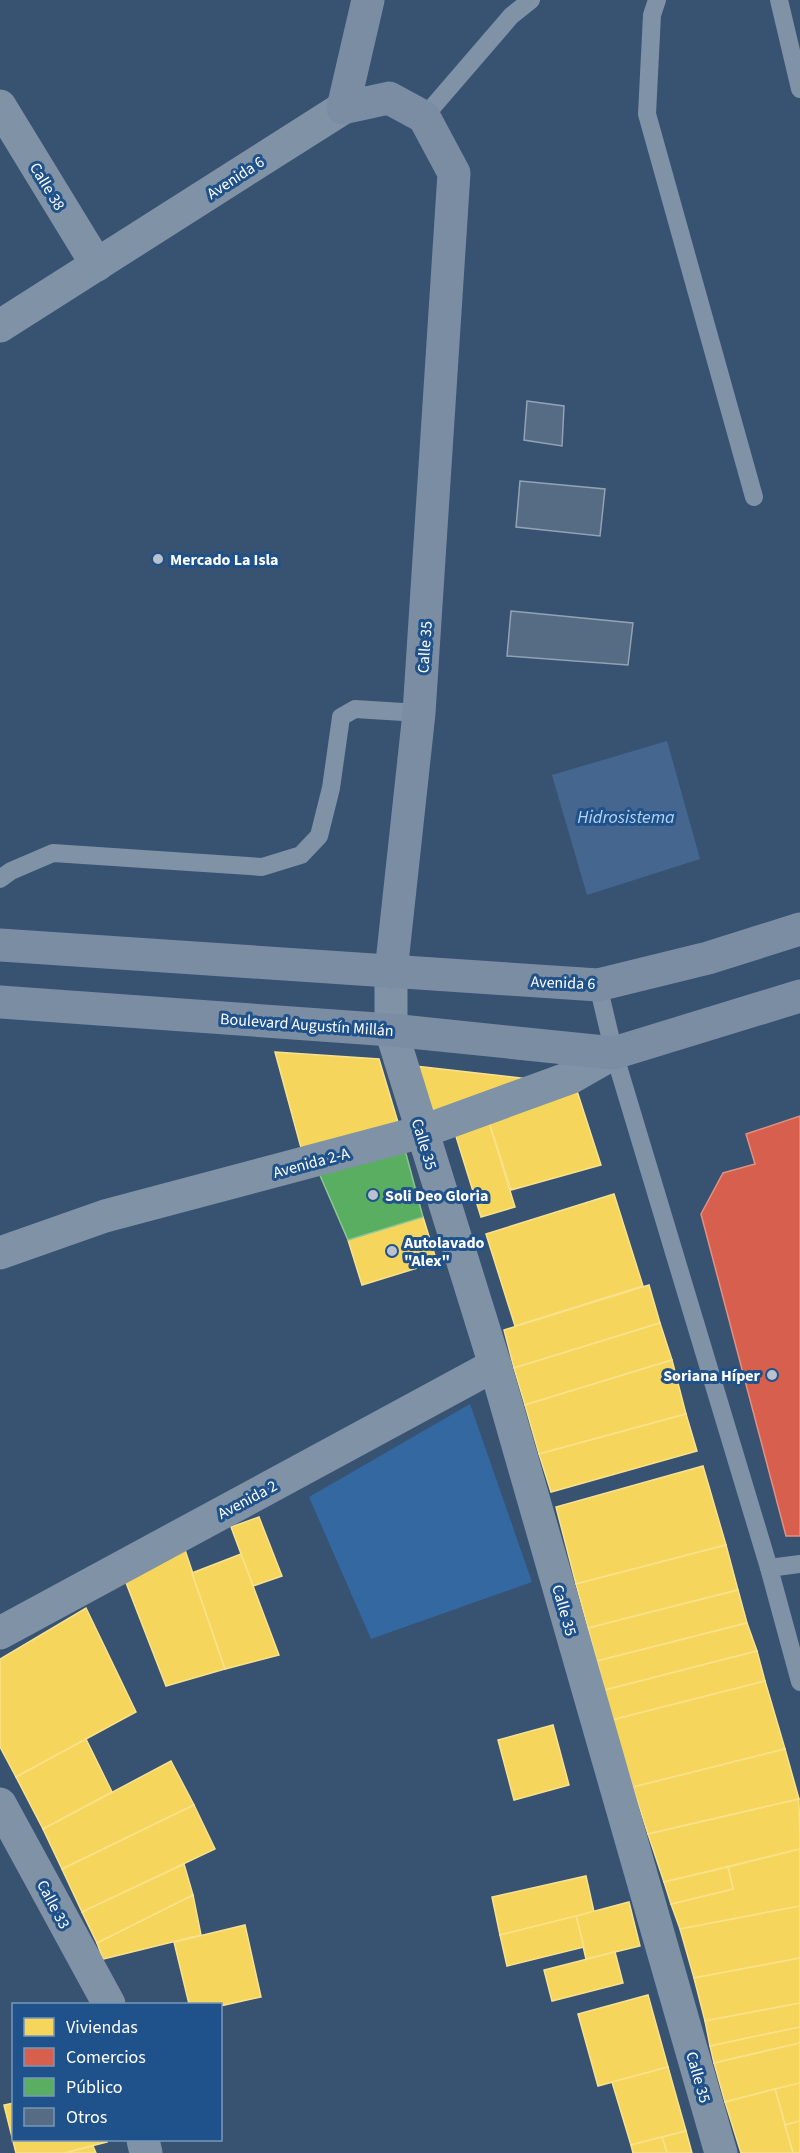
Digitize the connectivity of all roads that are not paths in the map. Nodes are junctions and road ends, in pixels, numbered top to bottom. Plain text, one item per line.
1 (368, 0) edge
2 (531, 0) edge
3 (657, 0) edge
4 (779, 0) edge
5 (800, 89) edge
6 (0, 106) edge
7 (343, 108) junction
8 (424, 117) junction
9 (97, 265) junction
10 (0, 326) edge
11 (754, 497) dead end
12 (419, 713) junction
13 (0, 879) edge
14 (800, 929) edge
15 (0, 945) edge
16 (391, 972) junction
17 (598, 985) junction
18 (800, 996) edge
19 (0, 1002) edge
20 (392, 1030) junction
21 (614, 1053) junction
22 (422, 1132) junction
23 (0, 1253) edge
24 (495, 1365) junction
25 (800, 1564) edge
26 (769, 1568) junction
27 (0, 1633) edge
28 (800, 1682) edge
29 (0, 1804) edge
30 (108, 2003) edge
31 (721, 2153) edge

1 - 7 street
2 - 8 lane
3 - 11 lane
4 - 5 lane
6 - 9 street, Calle 38
7 - 8 street, Avenida 6
7 - 9 street, Avenida 6
8 - 12 street, Calle 35
9 - 10 street, Avenida 6
12 - 13 lane
12 - 16 street, Calle 35
14 - 17 street, Avenida 6
15 - 16 street
16 - 17 street, Avenida 6
16 - 20 street, Calle 35
17 - 21 lane
18 - 21 street
19 - 20 street, Boulevard Augustín Millán
20 - 21 street, Boulevard Augustín Millán
20 - 22 street, Calle 35
21 - 22 street, Avenida 2-A
21 - 26 lane
22 - 23 street, Avenida 2-A
22 - 24 street, Calle 35
24 - 27 street, Avenida 2
24 - 31 street, Calle 35
25 - 26 lane
26 - 28 lane
29 - 30 street, Calle 33

